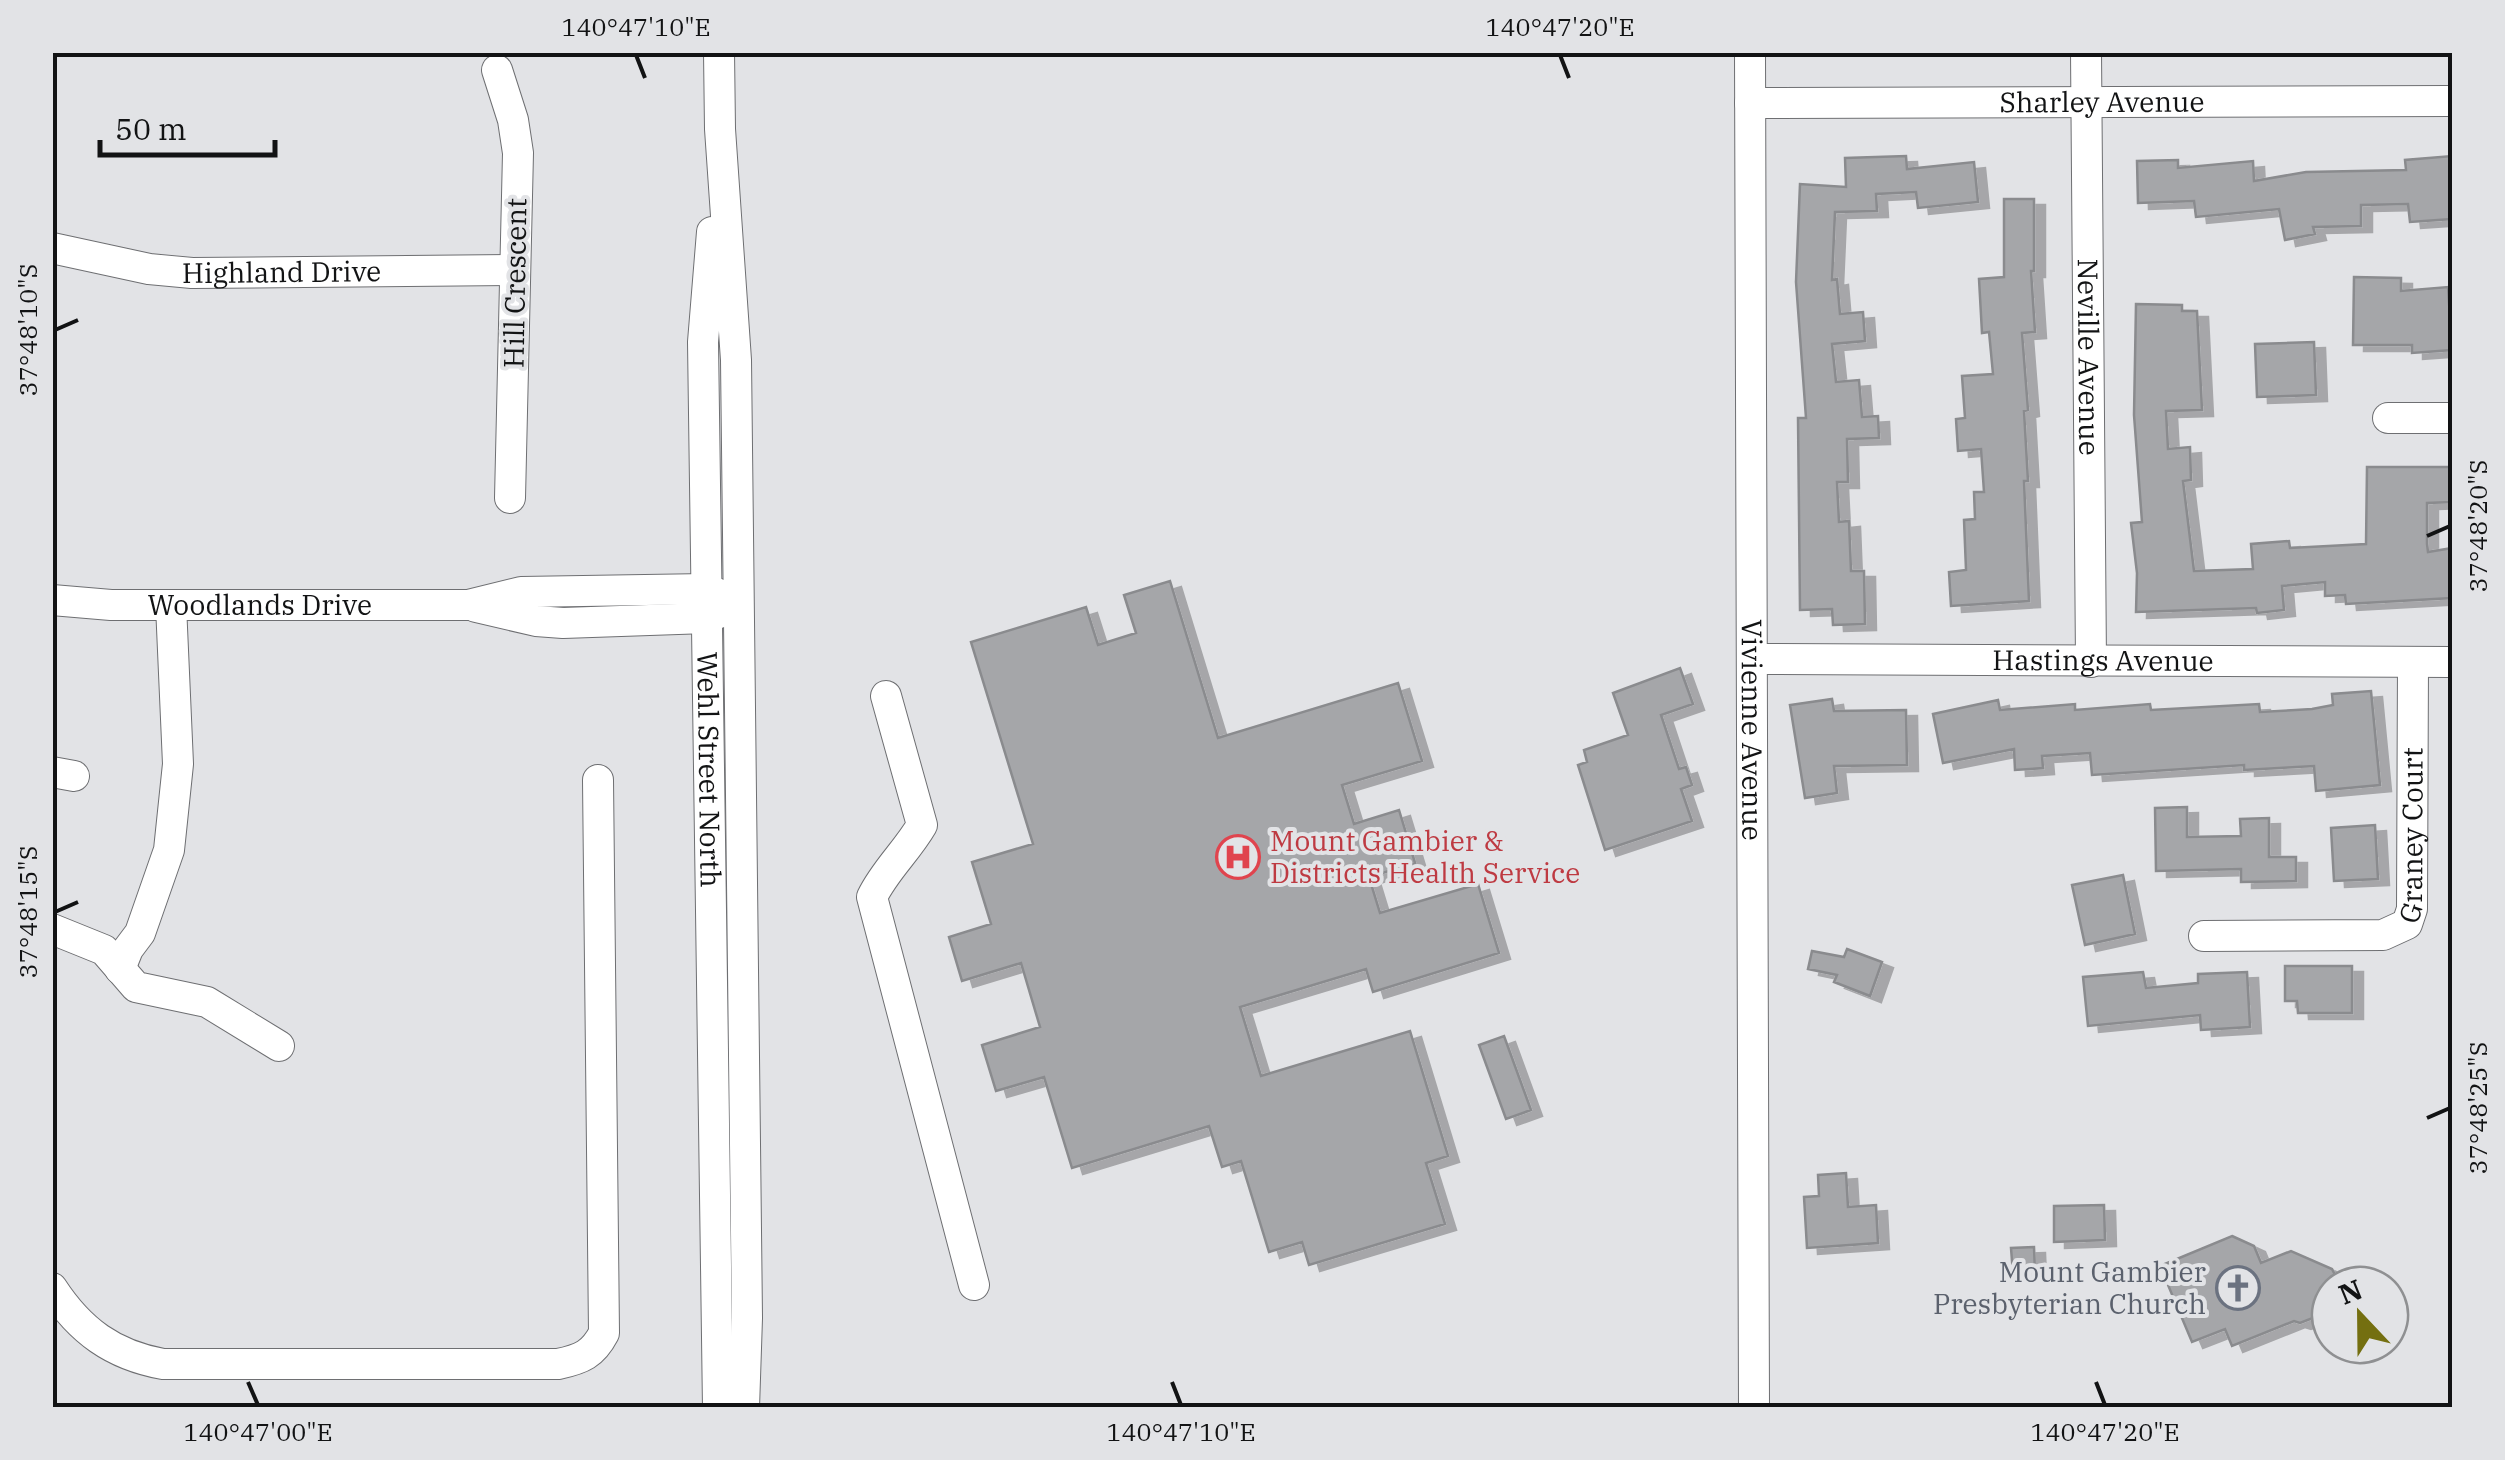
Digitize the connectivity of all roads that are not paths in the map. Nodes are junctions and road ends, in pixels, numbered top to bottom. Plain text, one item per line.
1 (719, 52) edge
2 (1750, 52) edge
3 (2086, 52) edge
4 (497, 70) dead end
5 (2452, 101) edge
6 (1750, 102) junction
7 (2085, 104) junction
8 (720, 129) junction
9 (52, 248) edge
10 (515, 270) junction
11 (2388, 418) dead end
12 (2452, 418) edge
13 (510, 498) dead end
14 (52, 600) edge
15 (707, 603) junction
16 (739, 604) junction
17 (171, 605) junction
18 (1752, 658) junction
19 (2091, 662) junction
20 (2413, 662) junction
21 (2452, 662) edge
22 (886, 696) dead end
23 (598, 780) dead end
24 (52, 929) edge
25 (2204, 936) dead end
26 (120, 969) junction
27 (279, 1046) dead end
28 (974, 1285) dead end
29 (52, 1288) edge
30 (718, 1408) edge
31 (744, 1408) edge
32 (1754, 1408) edge

1 - 8 street, Wehl Street North
2 - 6 street, Vivienne Avenue
3 - 7 street, Neville Avenue
4 - 10 street, Hill Crescent
5 - 7 street, Sharley Avenue
6 - 7 street, Sharley Avenue
6 - 18 street, Vivienne Avenue
7 - 19 street, Neville Avenue
8 - 15 street, Wehl Street North
8 - 16 street, Wehl Street North
9 - 10 street, Highland Drive
10 - 13 street, Hill Crescent
11 - 12 street
14 - 17 street, Woodlands Drive
15 - 16 street, Woodlands Drive
15 - 17 street, Woodlands Drive
15 - 30 street, Wehl Street North
16 - 31 street, Wehl Street North
17 - 26 street
18 - 19 street, Hastings Avenue
18 - 32 street, Vivienne Avenue
19 - 20 street, Hastings Avenue
20 - 21 street, Hastings Avenue
20 - 25 street, Graney Court
22 - 28 street
23 - 29 street
24 - 26 street
26 - 27 street

